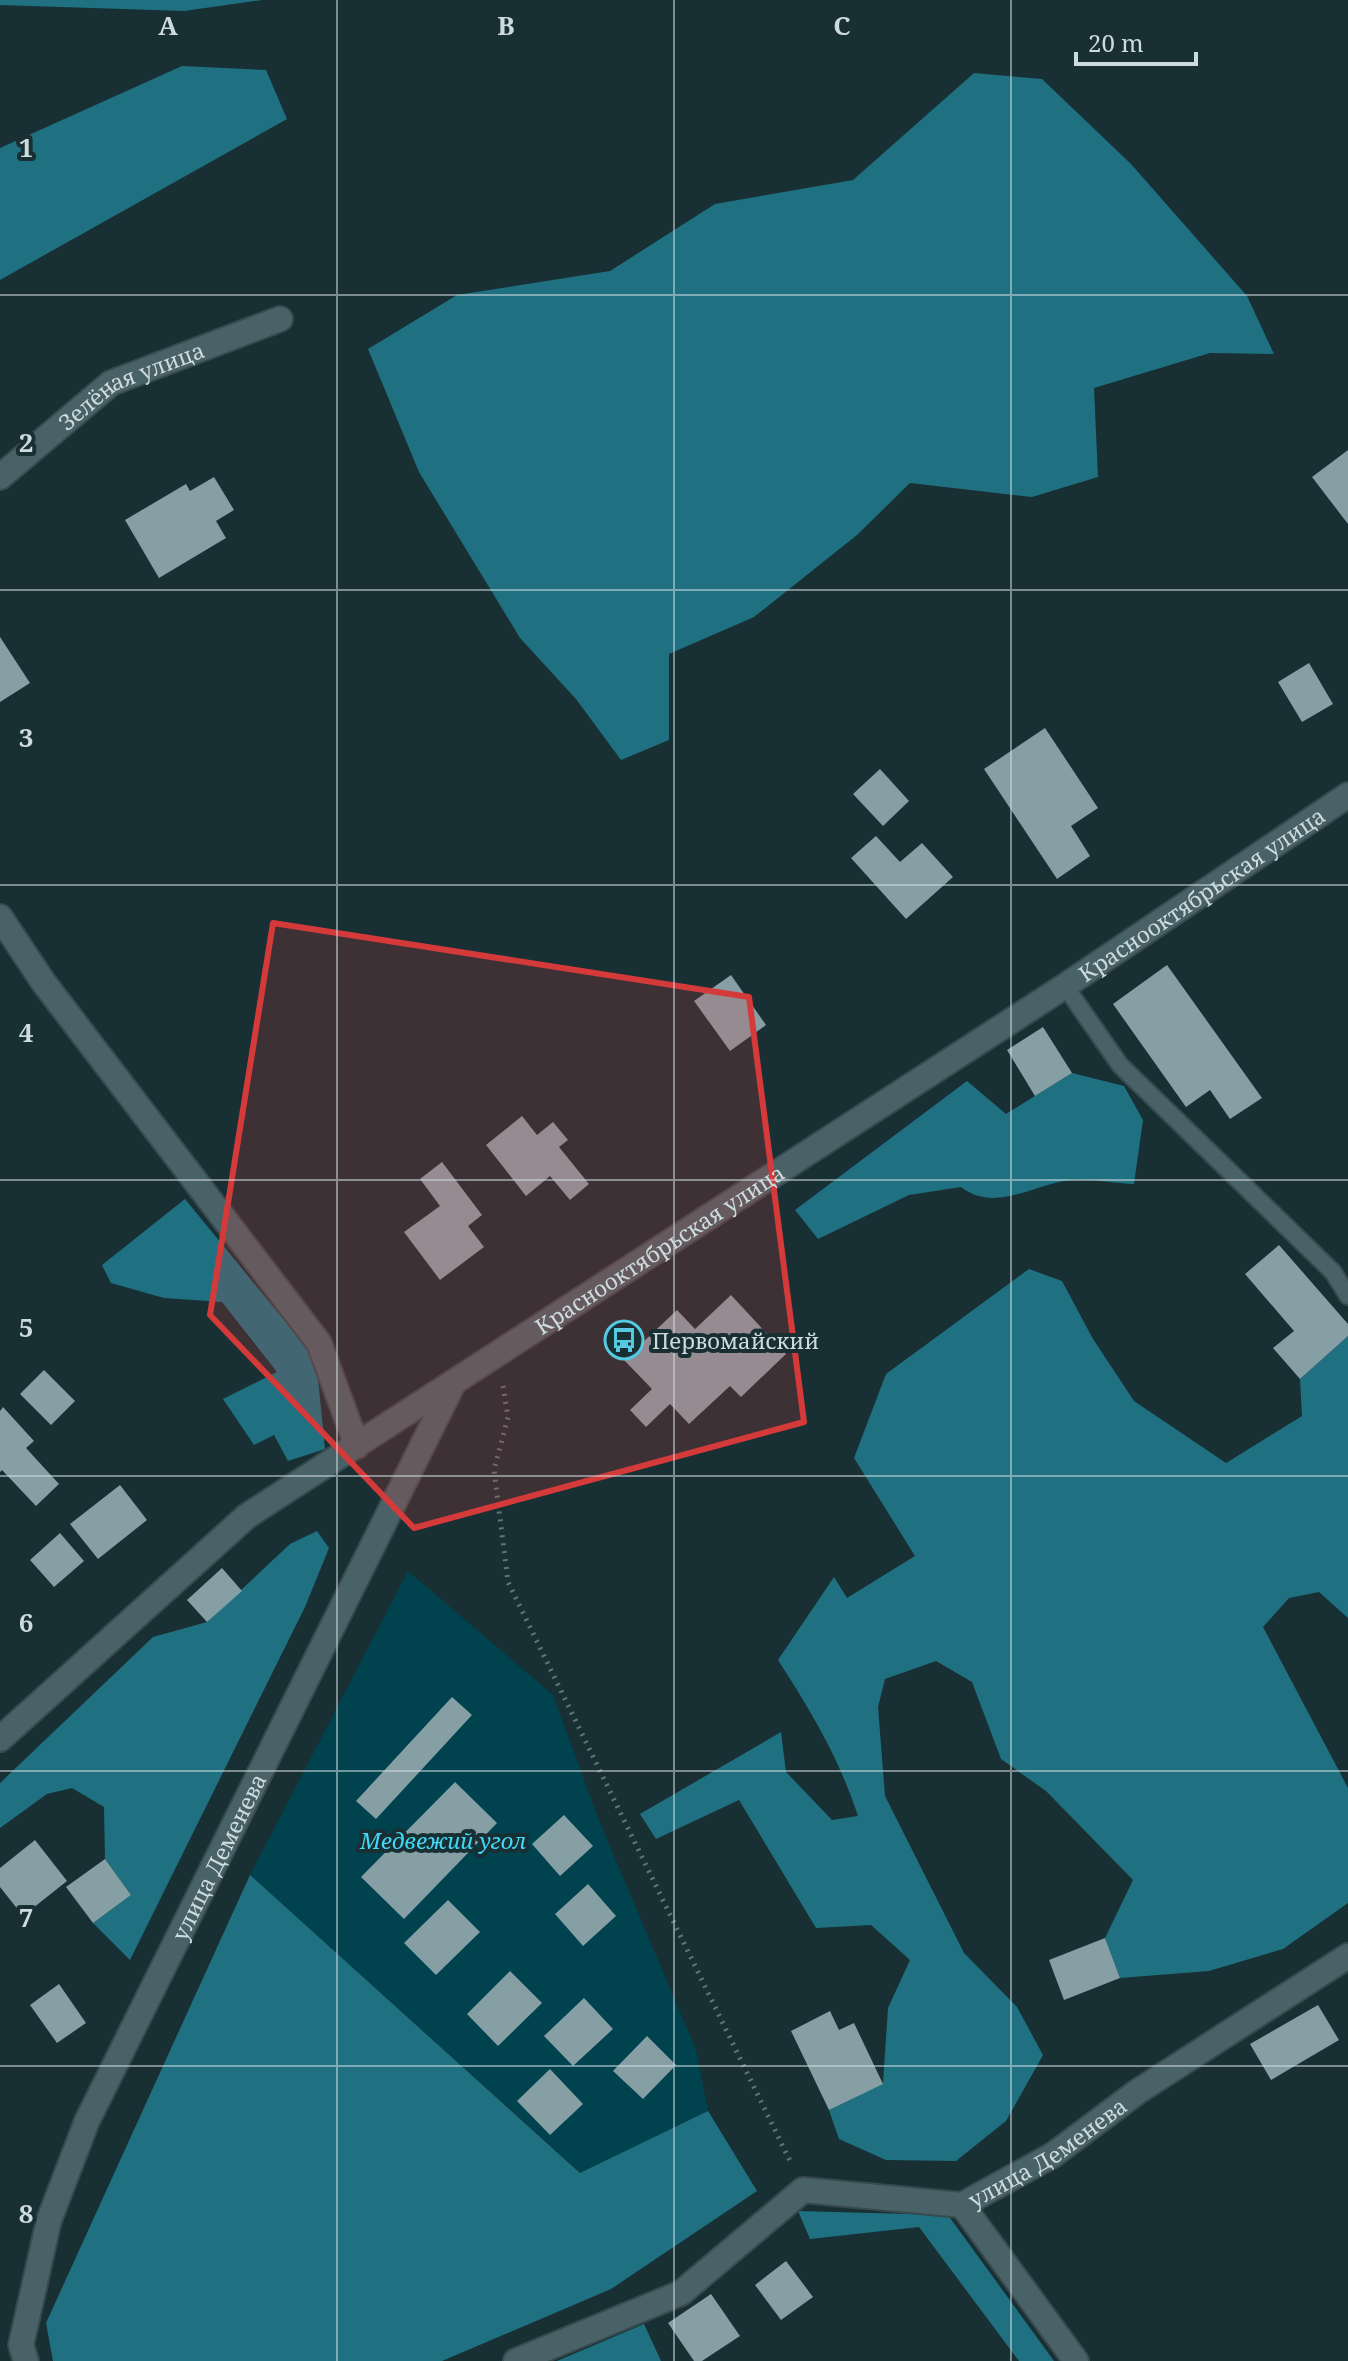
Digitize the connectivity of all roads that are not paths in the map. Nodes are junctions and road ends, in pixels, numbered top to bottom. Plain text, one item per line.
1 (280, 319) dead end
2 (0, 477) edge
3 (1348, 795) edge
4 (0, 917) edge
5 (1065, 986) junction
6 (1348, 1296) edge
7 (453, 1384) junction
8 (357, 1446) junction
9 (0, 1739) edge
10 (1348, 1956) edge
11 (962, 2205) junction
12 (16, 2352) edge
13 (516, 2361) edge
14 (1076, 2361) edge

1 - 2 street, Зелёная улица
3 - 5 street, Краснооктябрьская улица
4 - 8 street
5 - 6 lane
5 - 7 street, Краснооктябрьская улица
7 - 8 street, Краснооктябрьская улица
7 - 12 street, улица Деменева
8 - 9 street, Краснооктябрьская улица
10 - 11 street, улица Деменева
11 - 13 street, улица Деменева
11 - 14 street

